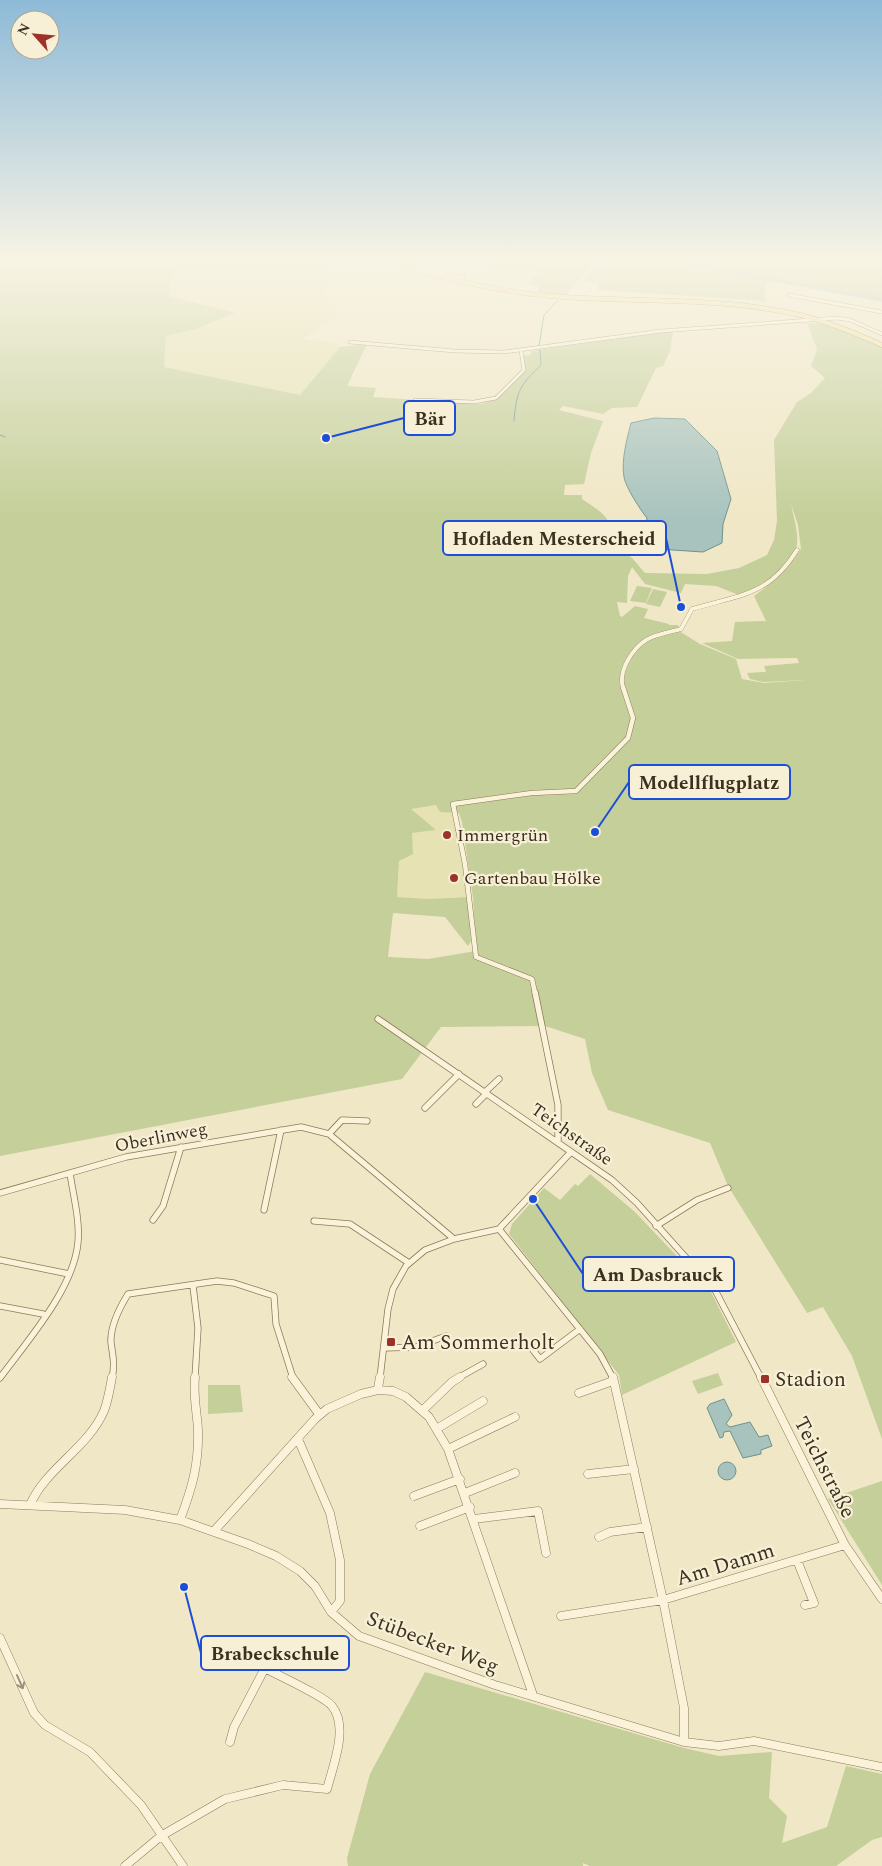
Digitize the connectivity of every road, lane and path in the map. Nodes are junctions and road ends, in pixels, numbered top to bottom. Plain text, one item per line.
1 (388, 345) edge
2 (562, 345) edge
3 (521, 351) junction
4 (415, 400) dead end
5 (797, 550) dead end
6 (378, 1019) dead end
7 (458, 1074) junction
8 (498, 1078) dead end
9 (486, 1092) junction
10 (476, 1104) dead end
11 (425, 1108) dead end
12 (367, 1121) dead end
13 (281, 1130) junction
14 (329, 1134) junction
15 (558, 1142) junction
16 (181, 1147) junction
17 (571, 1152) junction
18 (70, 1173) junction
19 (728, 1188) dead end
20 (0, 1193) edge
21 (264, 1210) dead end
22 (153, 1220) dead end
23 (314, 1221) dead end
24 (656, 1226) junction
25 (500, 1229) junction
26 (454, 1239) junction
27 (0, 1260) edge
28 (409, 1263) junction
29 (69, 1274) junction
30 (193, 1286) junction
31 (0, 1306) edge
32 (43, 1314) junction
33 (580, 1329) junction
34 (446, 1336) dead end
35 (385, 1348) junction
36 (534, 1350) dead end
37 (483, 1364) dead end
38 (0, 1378) edge
39 (614, 1381) junction
40 (378, 1388) junction
41 (579, 1394) dead end
42 (483, 1401) dead end
43 (423, 1410) junction
44 (319, 1414) junction
45 (515, 1417) dead end
46 (438, 1428) junction
47 (298, 1439) junction
48 (448, 1449) junction
49 (634, 1469) junction
50 (515, 1473) dead end
51 (588, 1474) dead end
52 (460, 1479) junction
53 (465, 1493) junction
54 (414, 1496) dead end
55 (0, 1504) edge
56 (30, 1504) junction
57 (470, 1507) junction
58 (474, 1518) junction
59 (180, 1520) junction
60 (420, 1526) dead end
61 (647, 1527) junction
62 (214, 1530) junction
63 (599, 1537) dead end
64 (844, 1545) junction
65 (546, 1553) dead end
66 (797, 1560) junction
67 (882, 1599) edge
68 (663, 1600) junction
69 (805, 1606) dead end
70 (331, 1612) junction
71 (561, 1616) dead end
72 (0, 1638) edge
73 (280, 1641) dead end
74 (265, 1668) junction
75 (533, 1695) junction
76 (230, 1742) dead end
77 (684, 1742) junction
78 (882, 1767) edge
79 (161, 1836) junction
80 (125, 1866) edge
81 (183, 1866) edge

1 - 3 street
2 - 3 street
3 - 4 street
5 - 15 street
6 - 7 street, Teichstraße
7 - 9 street, Teichstraße
7 - 11 street
8 - 9 street
9 - 10 street
9 - 15 street, Teichstraße
12 - 14 street
13 - 14 street, Oberlinweg
13 - 16 street, Oberlinweg
13 - 21 street
14 - 26 street, Oberlinweg
15 - 17 street, Teichstraße
16 - 18 street, Oberlinweg
16 - 22 street
17 - 24 street, Teichstraße
17 - 25 street
18 - 20 street, Oberlinweg
18 - 29 street
19 - 24 street
23 - 28 street
24 - 64 street, Teichstraße
25 - 26 street
25 - 33 street
26 - 28 street
27 - 29 street
28 - 35 street
29 - 32 street
30 - 44 street
30 - 56 street
30 - 59 street
31 - 32 street
32 - 38 street
33 - 36 street
33 - 39 street
34 - 35 street
35 - 40 street
37 - 43 street
39 - 41 street
39 - 49 street
40 - 43 street
40 - 44 street
42 - 46 street
43 - 46 street
44 - 47 street
45 - 48 street
46 - 48 street
47 - 62 street
47 - 70 street
48 - 52 street
49 - 51 street
49 - 61 street
50 - 53 street
52 - 53 street
52 - 54 street
53 - 57 street
55 - 56 street, Stübecker Weg
56 - 59 street, Stübecker Weg
57 - 58 street
57 - 60 street
58 - 65 street
58 - 75 street
59 - 62 street, Stübecker Weg
61 - 63 street
61 - 68 street
62 - 70 street, Stübecker Weg
64 - 66 street, Am Damm
64 - 67 street, Teichstraße
66 - 68 street, Am Damm
66 - 69 street, Am Damm
68 - 71 street, Am Damm
68 - 77 street
70 - 75 street, Stübecker Weg
72 -> 79 street
73 - 74 street
74 - 76 street
74 - 79 street
75 - 77 street, Stübecker Weg
77 - 78 street, Stübecker Weg
79 - 80 street
79 - 81 street

